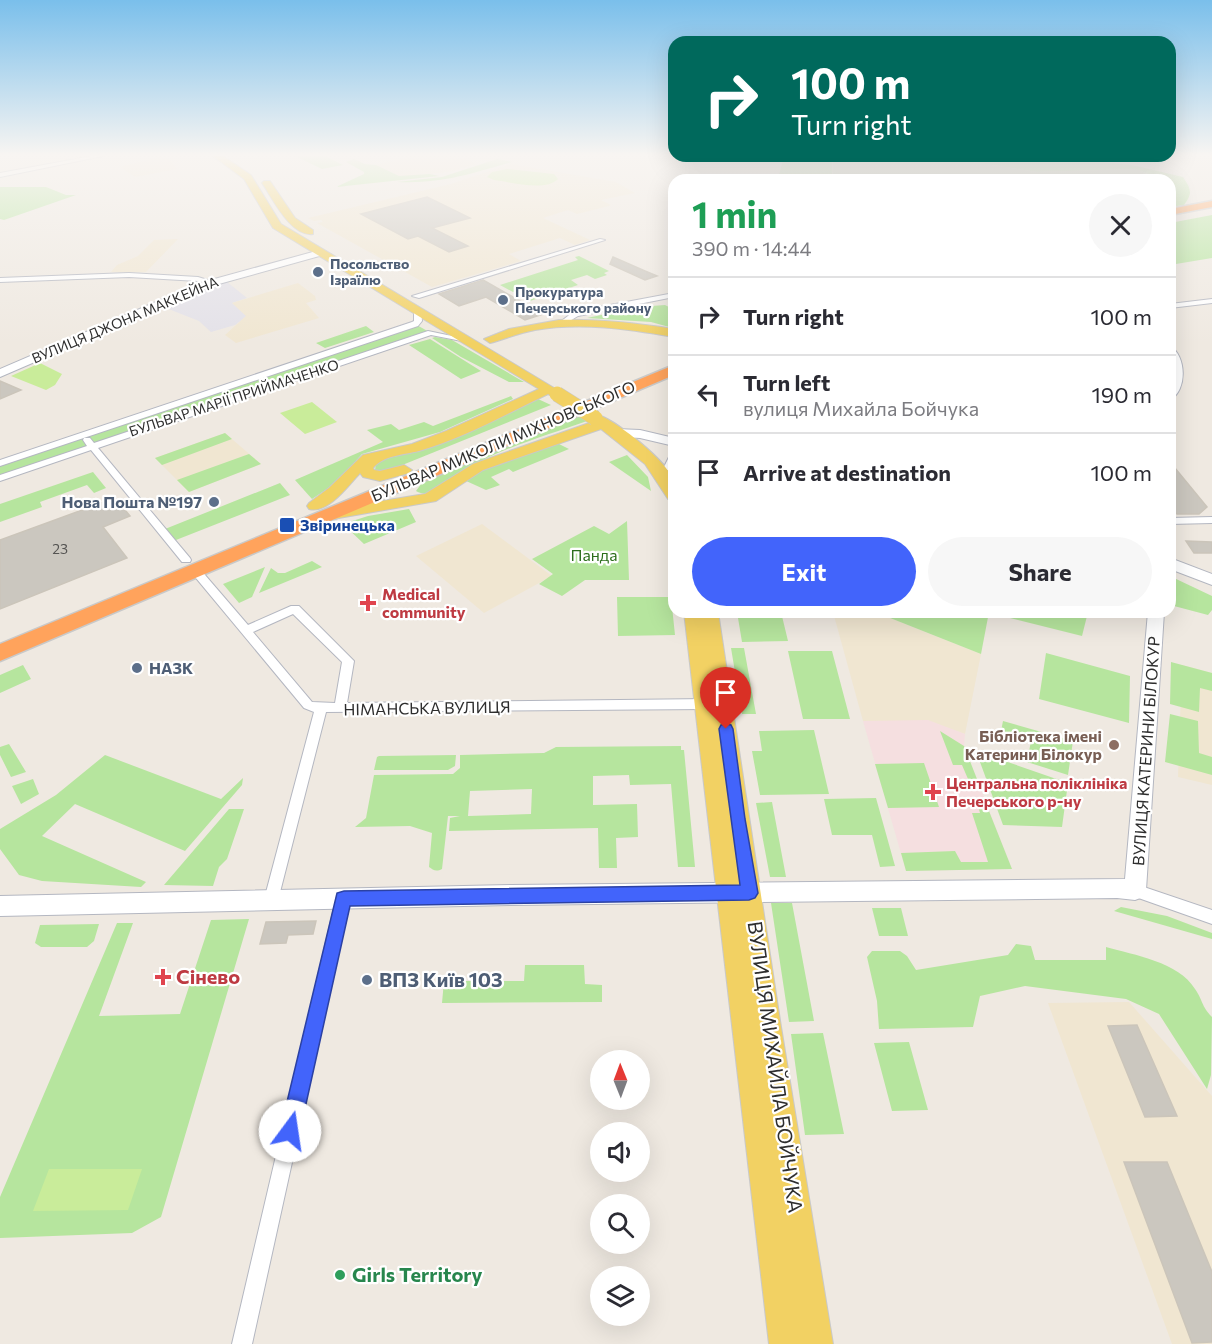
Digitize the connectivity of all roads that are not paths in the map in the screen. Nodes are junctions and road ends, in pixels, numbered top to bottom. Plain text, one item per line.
1 (274, 219) edge
2 (290, 219) edge
3 (322, 240) dead end
4 (602, 240) dead end
5 (320, 253) junction
6 (0, 280) edge
7 (211, 282) junction
8 (416, 296) junction
9 (668, 296) edge
10 (1212, 301) edge
11 (1176, 305) edge
12 (417, 310) junction
13 (563, 323) junction
14 (668, 334) edge
15 (490, 339) junction
16 (470, 340) junction
17 (668, 362) edge
18 (1176, 363) edge
19 (668, 371) edge
20 (0, 373) edge
21 (551, 386) junction
22 (1176, 389) edge
23 (605, 421) junction
24 (640, 434) junction
25 (82, 435) junction
26 (668, 441) edge
27 (92, 446) junction
28 (375, 456) junction
29 (668, 461) edge
30 (0, 463) edge
31 (412, 472) junction
32 (0, 478) edge
33 (668, 485) edge
34 (430, 498) junction
35 (319, 512) junction
36 (1212, 520) edge
37 (1176, 521) edge
38 (190, 565) junction
39 (1176, 565) edge
40 (1212, 580) edge
41 (694, 618) edge
42 (709, 618) edge
43 (1156, 618) edge
44 (245, 630) junction
45 (0, 636) edge
46 (0, 653) edge
47 (713, 704) junction
48 (321, 709) junction
49 (340, 709) junction
50 (1135, 890) junction
51 (738, 893) junction
52 (344, 899) junction
53 (271, 900) junction
54 (0, 906) edge
55 (1212, 917) edge
56 (242, 1344) edge
57 (786, 1344) edge
58 (816, 1344) edge

1 - 5 main road
2 - 3 main road
4 - 8 street
5 - 7 street, ВУЛИЦЯ ДЖОНА МАККЕЙНА
5 - 8 main road
5 - 12 main road
6 - 7 street
7 - 20 street, ВУЛИЦЯ ДЖОНА МАККЕЙНА
8 - 15 main road
9 - 13 street
10 - 11 street
12 - 16 main road
12 - 25 street, БУЛЬВАР МАРІЇ ПРИЙМАЧЕНКО
13 - 14 main road
13 - 15 main road
15 - 21 main road
16 - 21 main road
16 - 27 street, БУЛЬВАР МАРІЇ ПРИЙМАЧЕНКО
17 - 31 highway, БУЛЬВАР МИКОЛИ МІХНОВСЬКОГО
18 - 22 street
19 - 31 highway, БУЛЬВАР МИКОЛИ МІХНОВСЬКОГО
21 - 23 main road, bridge
21 - 28 main road
23 - 24 main road
23 - 24 street
23 - 33 main road
23 - 34 main road
24 - 26 street
24 - 29 main road
25 - 27 street, НІМАНСЬКА ВУЛИЦЯ
25 - 30 street, БУЛЬВАР МАРІЇ ПРИЙМАЧЕНКО
27 - 32 street, БУЛЬВАР МАРІЇ ПРИЙМАЧЕНКО
27 - 38 street, НІМАНСЬКА ВУЛИЦЯ
28 - 31 main road
28 - 35 main road
31 - 34 main road
31 - 35 highway, БУЛЬВАР МИКОЛИ МІХНОВСЬКОГО
34 - 35 main road
35 - 38 highway, БУЛЬВАР МИКОЛИ МІХНОВСЬКОГО
36 - 37 street
38 - 44 street, НІМАНСЬКА ВУЛИЦЯ
38 - 45 highway, БУЛЬВАР МИКОЛИ МІХНОВСЬКОГО
38 - 46 highway, БУЛЬВАР МИКОЛИ МІХНОВСЬКОГО
39 - 40 street
41 - 47 main road, ВУЛИЦЯ МИХАЙЛА БОЙЧУКА
42 - 47 main road, ВУЛИЦЯ МИХАЙЛА БОЙЧУКА
43 - 50 street, ВУЛИЦЯ КАТЕРИНИ БІЛОКУР
44 - 48 street, НІМАНСЬКА ВУЛИЦЯ
44 - 49 street
47 - 49 street, НІМАНСЬКА ВУЛИЦЯ
47 - 51 main road, ВУЛИЦЯ МИХАЙЛА БОЙЧУКА
48 - 49 street, НІМАНСЬКА ВУЛИЦЯ
48 - 53 street
50 - 51 street
50 - 55 street
51 - 52 street
51 - 57 main road, ВУЛИЦЯ МИХАЙЛА БОЙЧУКА
51 - 58 main road, ВУЛИЦЯ МИХАЙЛА БОЙЧУКА
52 - 53 street
52 - 56 street
53 - 54 street

